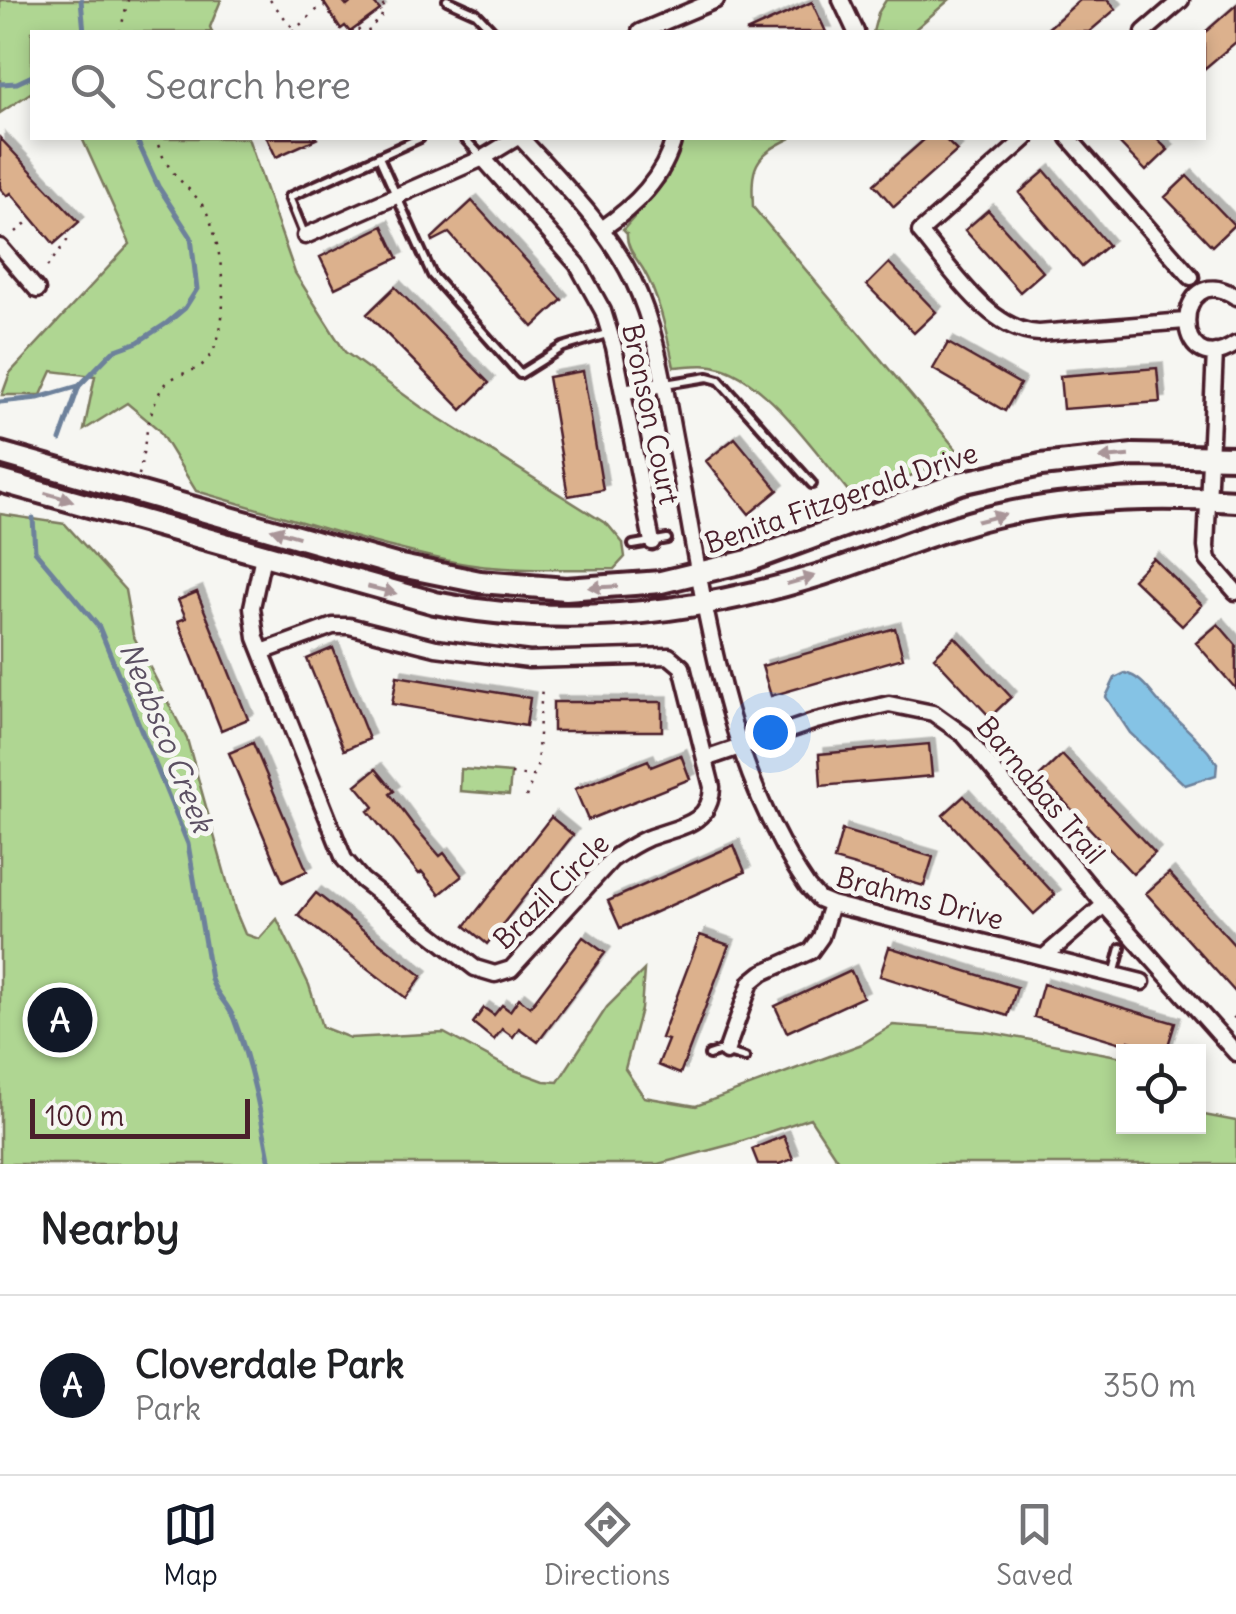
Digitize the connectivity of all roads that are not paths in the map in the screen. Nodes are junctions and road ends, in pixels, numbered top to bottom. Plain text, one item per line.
1 (447, 0) edge
2 (716, 0) edge
3 (841, 0) edge
4 (1181, 0) edge
5 (492, 30) edge
6 (651, 30) edge
7 (855, 30) edge
8 (1146, 30) edge
9 (416, 140) edge
10 (466, 140) edge
11 (515, 140) edge
12 (521, 140) edge
13 (673, 140) edge
14 (1024, 140) edge
15 (1071, 140) edge
16 (378, 157) junction
17 (483, 158) junction
18 (396, 196) junction
19 (602, 229) junction
20 (305, 236) joint
21 (0, 247) edge
22 (1191, 277) dead end
23 (37, 290) dead end
24 (1234, 291) edge
25 (1185, 321) junction
26 (611, 333) junction
27 (1236, 344) edge
28 (1216, 352) junction
29 (664, 384) junction
30 (623, 392) junction
31 (0, 453) edge
32 (1211, 456) junction
33 (1236, 457) edge
34 (0, 481) edge
35 (812, 484) dead end
36 (1210, 499) junction
37 (1236, 501) edge
38 (659, 540) joint
39 (633, 545) dead end
40 (263, 556) junction
41 (700, 574) junction
42 (1236, 592) edge
43 (706, 604) junction
44 (262, 652) junction
45 (739, 747) junction
46 (705, 760) junction
47 (832, 904) junction
48 (1104, 904) junction
49 (1121, 948) dead end
50 (1044, 957) junction
51 (1114, 975) junction
52 (1142, 982) dead end
53 (726, 1052) junction
54 (1236, 1053) edge
55 (709, 1055) dead end
56 (744, 1058) dead end

1 - 5 lane
2 - 6 street
3 - 7 street
4 - 8 street
9 - 16 lane
10 - 17 lane
11 - 17 street
12 - 19 street, Brahms Drive
13 - 19 street
14 - 25 street
15 - 22 street
16 - 18 lane
16 - 20 lane
17 - 18 street
17 - 26 street, Bronson Court
18 - 20 street
18 - 26 lane
19 - 29 street, Brahms Drive
21 - 23 street
24 - 25 street
25 - 28 street
26 - 30 street, Bronson Court
27 - 28 street
28 - 32 street
29 - 30 street
29 - 35 lane
29 - 41 street, Brahms Drive
30 - 38 street, Bronson Court
41 -> 31 main road, Benita Fitzgerald Drive
32 - 33 main road, Benita Fitzgerald Drive
32 - 36 street
32 -> 41 main road, Benita Fitzgerald Drive
34 -> 40 main road
36 - 37 main road
36 - 42 street
43 -> 36 main road
38 - 39 lane
40 -> 43 main road
40 - 44 street, Brazil Circle
41 - 43 street, Brahms Drive
43 - 45 street, Brahms Drive
44 - 46 street, Brazil Circle
44 - 46 street, Brazil Circle
45 - 46 street, Barnabas Trail
45 - 47 street, Brahms Drive
45 - 48 street, Barnabas Trail
47 - 50 street, Brahms Drive
47 - 53 street
48 - 50 street, Barnabas Trail
48 - 54 street, Barnabas Trail
49 - 51 lane
50 - 51 street, Brahms Drive
51 - 52 street, Brahms Drive
53 - 55 lane
53 - 56 lane

